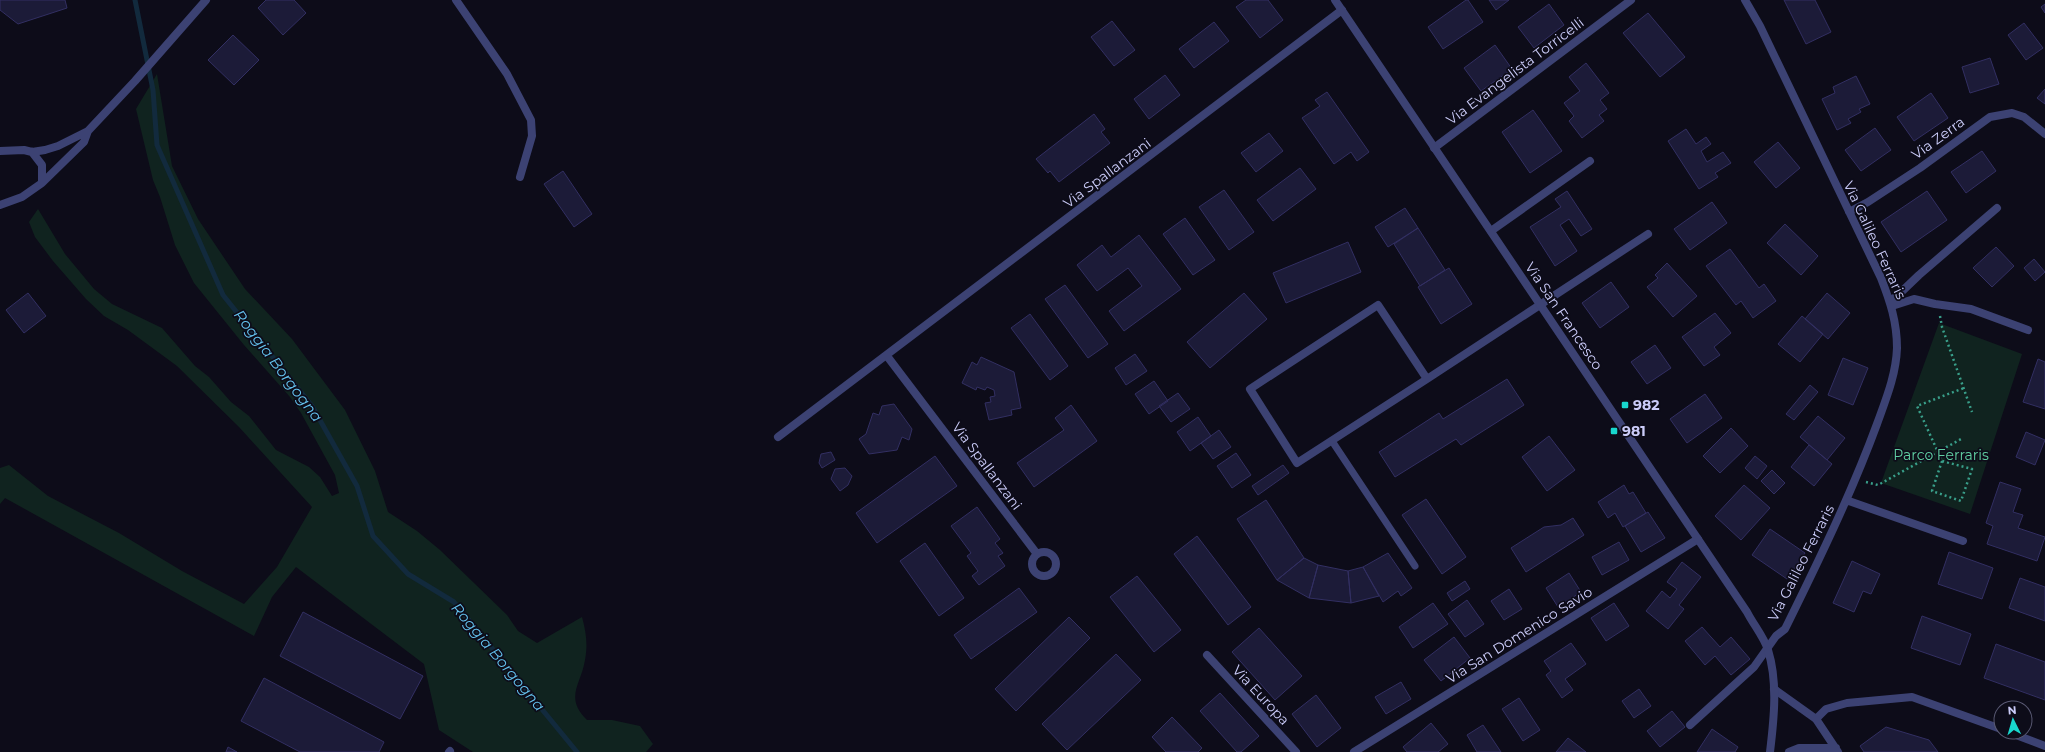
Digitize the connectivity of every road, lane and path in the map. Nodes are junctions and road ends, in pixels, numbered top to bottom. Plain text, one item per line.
1 (206, 0) edge
2 (456, 0) edge
3 (1335, 0) edge
4 (1631, 0) edge
5 (1745, 0) edge
6 (1342, 10) junction
7 (88, 130) junction
8 (2045, 134) edge
9 (1434, 148) junction
10 (0, 150) edge
11 (32, 152) junction
12 (1590, 161) dead end
13 (520, 177) dead end
14 (42, 183) junction
15 (0, 205) edge
16 (1998, 208) dead end
17 (1848, 212) junction
18 (1491, 231) junction
19 (1648, 234) dead end
20 (1891, 303) junction
21 (1540, 304) junction
22 (1941, 305) junction
23 (2028, 330) dead end
24 (887, 356) junction
25 (1427, 379) junction
26 (1964, 388) junction
27 (1972, 412) dead end
28 (778, 437) dead end
29 (1963, 438) dead end
30 (1332, 441) junction
31 (1938, 451) junction
32 (1942, 461) junction
33 (1855, 480) junction
34 (1846, 500) junction
35 (1698, 539) junction
36 (1963, 541) dead end
37 (1037, 554) dead end
38 (1415, 566) dead end
39 (1768, 649) junction
40 (1207, 655) dead end
41 (1774, 689) junction
42 (1816, 720) junction
43 (1690, 725) dead end
44 (1993, 726) edge
45 (2029, 740) edge
46 (2045, 746) edge
47 (1837, 750) edge
48 (1296, 752) edge
49 (1354, 752) edge
50 (1770, 752) edge
51 (1789, 752) edge

1 - 7 street
2 - 13 street
3 - 6 street, Via San Francesco
4 - 9 street, Via Evangelista Torricelli
5 - 17 street, Via Galileo Ferraris
6 - 9 street, Via San Francesco
6 - 24 street, Via Spallanzani
7 - 11 street
7 - 14 street
8 - 17 street, Via Zerra
9 - 18 street, Via San Francesco
10 - 11 street
11 - 14 street
12 - 18 street
14 - 15 street
16 - 20 street
17 - 20 street, Via Galileo Ferraris
18 - 21 street, Via San Francesco
19 - 21 street
20 - 22 street
20 - 33 street, Via Galileo Ferraris
21 - 25 street
21 - 35 street, Via San Francesco
22 - 23 street
22 - 26 path
24 - 28 street, Via Spallanzani
24 - 37 street, Via Spallanzani
25 - 30 street
25 - 30 street
26 - 27 path
26 - 31 path
29 - 31 path
30 - 38 lane
31 - 32 path
31 - 33 path
32 - 32 path
33 - 34 street, Via Galileo Ferraris
34 - 36 street
34 - 39 street, Via Galileo Ferraris
35 - 39 street, Via San Francesco
35 - 49 street, Via San Domenico Savio
39 - 41 street
39 - 43 street, Via Galileo Ferraris
40 - 48 street, Via Europa
41 - 42 street
41 - 50 street
42 - 44 street
42 - 47 street
45 - 46 street
47 - 51 street

